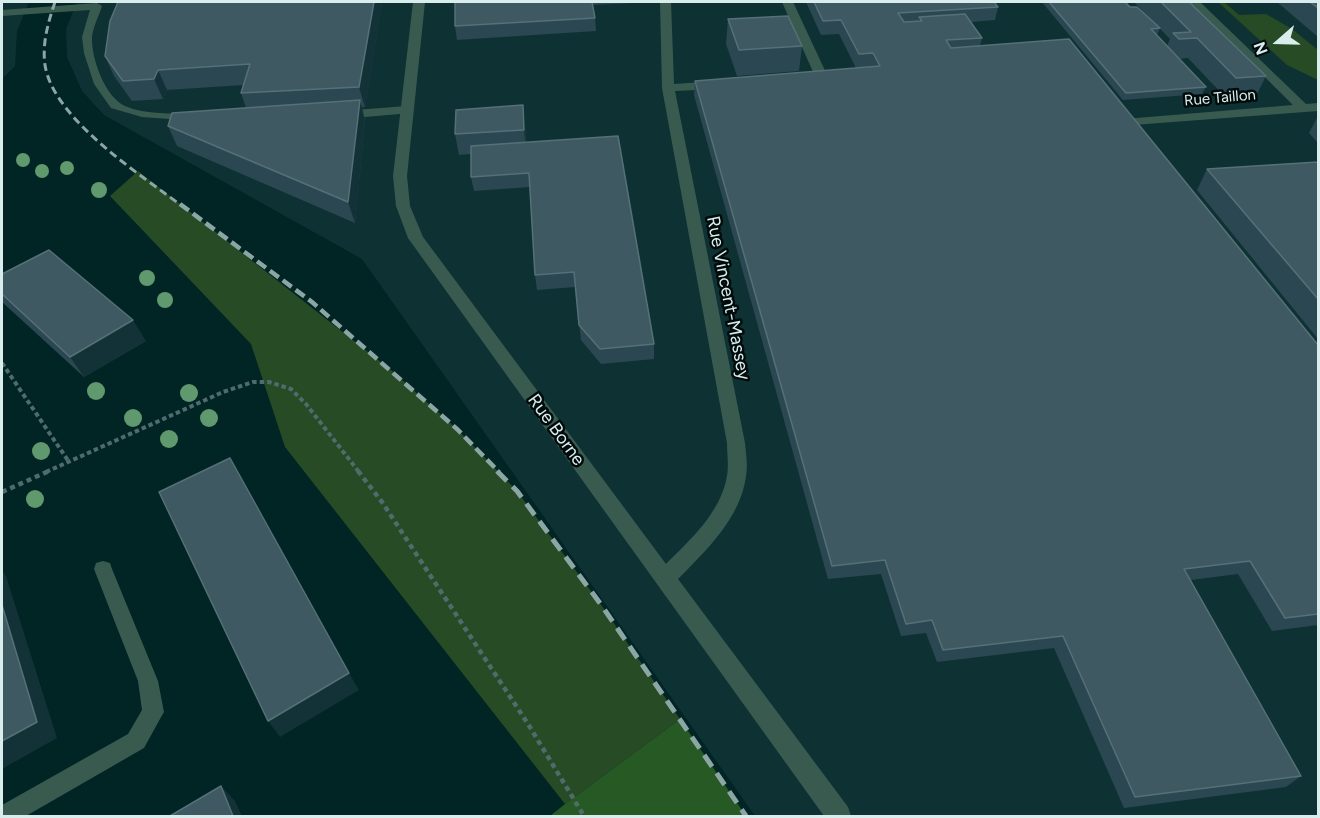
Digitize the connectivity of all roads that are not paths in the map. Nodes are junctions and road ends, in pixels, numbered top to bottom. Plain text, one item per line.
1 (419, 2) edge
2 (665, 2) edge
3 (787, 2) edge
4 (1194, 2) edge
5 (2, 13) edge
6 (787, 80) edge
7 (728, 84) edge
8 (669, 88) junction
9 (1318, 107) edge
10 (1304, 108) junction
11 (407, 110) junction
12 (327, 116) edge
13 (208, 118) edge
14 (1128, 128) edge
15 (103, 569) dead end
16 (665, 579) junction
17 (5, 816) edge
18 (839, 816) edge

1 - 11 street, Rue Borne
2 - 8 street, Rue Vincent-Massey
3 - 6 street
4 - 10 street
5 - 13 lane
7 - 8 street
8 - 16 street, Rue Vincent-Massey
9 - 10 street, Rue Taillon
10 - 14 street, Rue Taillon
11 - 12 lane
11 - 16 street, Rue Borne
15 - 17 lane
16 - 18 street, Rue Borne

